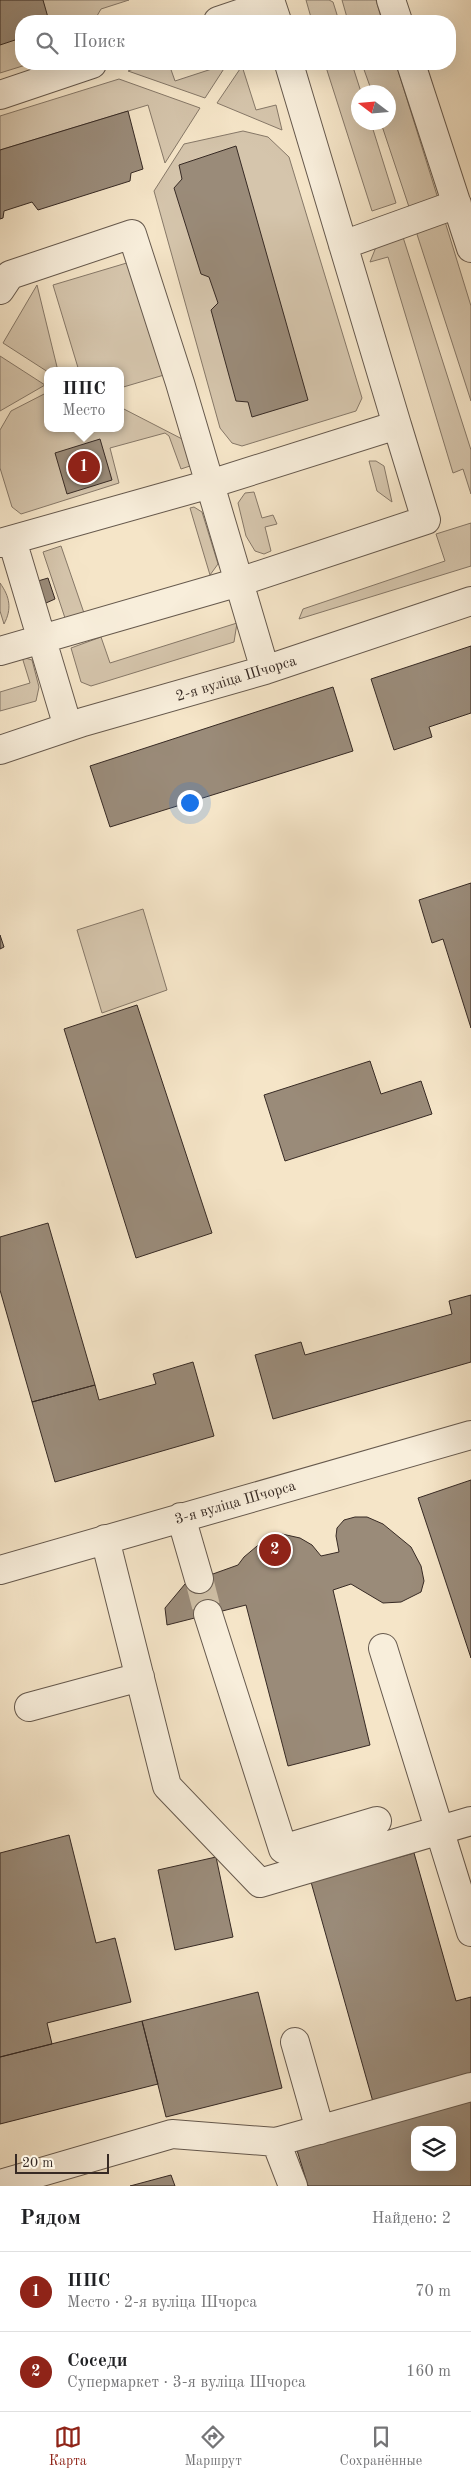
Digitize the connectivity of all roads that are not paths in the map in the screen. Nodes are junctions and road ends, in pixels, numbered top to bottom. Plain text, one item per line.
1 (391, 0) edge
2 (236, 15) edge
3 (275, 15) edge
4 (396, 15) edge
5 (74, 70) edge
6 (292, 70) edge
7 (413, 70) edge
8 (0, 95) edge
9 (457, 204) junction
10 (343, 245) junction
11 (471, 248) edge
12 (0, 290) edge
13 (397, 424) junction
14 (210, 484) junction
15 (6, 542) edge
16 (239, 582) junction
17 (471, 601) edge
18 (41, 638) junction
19 (0, 651) edge
20 (265, 670) junction
21 (68, 727) junction
22 (0, 750) edge
23 (471, 1435) edge
24 (181, 1517) junction
25 (105, 1540) junction
26 (0, 1570) edge
27 (199, 1579) tunnel mouth
28 (208, 1614) tunnel mouth
29 (382, 1648) dead end
30 (140, 1677) junction
31 (29, 1707) dead end
32 (377, 1821) dead end
33 (471, 1821) edge
34 (441, 1830) junction
35 (471, 1932) edge
36 (295, 2042) dead end
37 (471, 2087) edge
38 (320, 2130) junction
39 (276, 2142) junction
40 (0, 2184) edge
41 (293, 2186) edge

1 - 4 street
2 - 3 street
5 - 8 street
6 - 10 street
7 - 9 street
9 - 10 street
9 - 11 street
10 - 13 street
12 - 14 street
13 - 14 street
13 - 16 street
14 - 15 street
14 - 16 street
15 - 18 street
16 - 18 street
16 - 20 street
17 - 20 street, 2-я вуліца Шчорса
18 - 19 street
18 - 21 street
20 - 21 street, 2-я вуліца Шчорса
21 - 22 street, 2-я вуліца Шчорса
23 - 24 street, 3-я вуліца Шчорса
24 - 25 street, 3-я вуліца Шчорса
24 - 27 street
25 - 26 street, 3-я вуліца Шчорса
25 - 30 street
28 - 32 street
29 - 34 street
30 - 31 street
30 - 34 street
33 - 34 street
34 - 35 street
36 - 38 street
37 - 38 street
38 - 39 street
39 - 40 street
39 - 41 street

